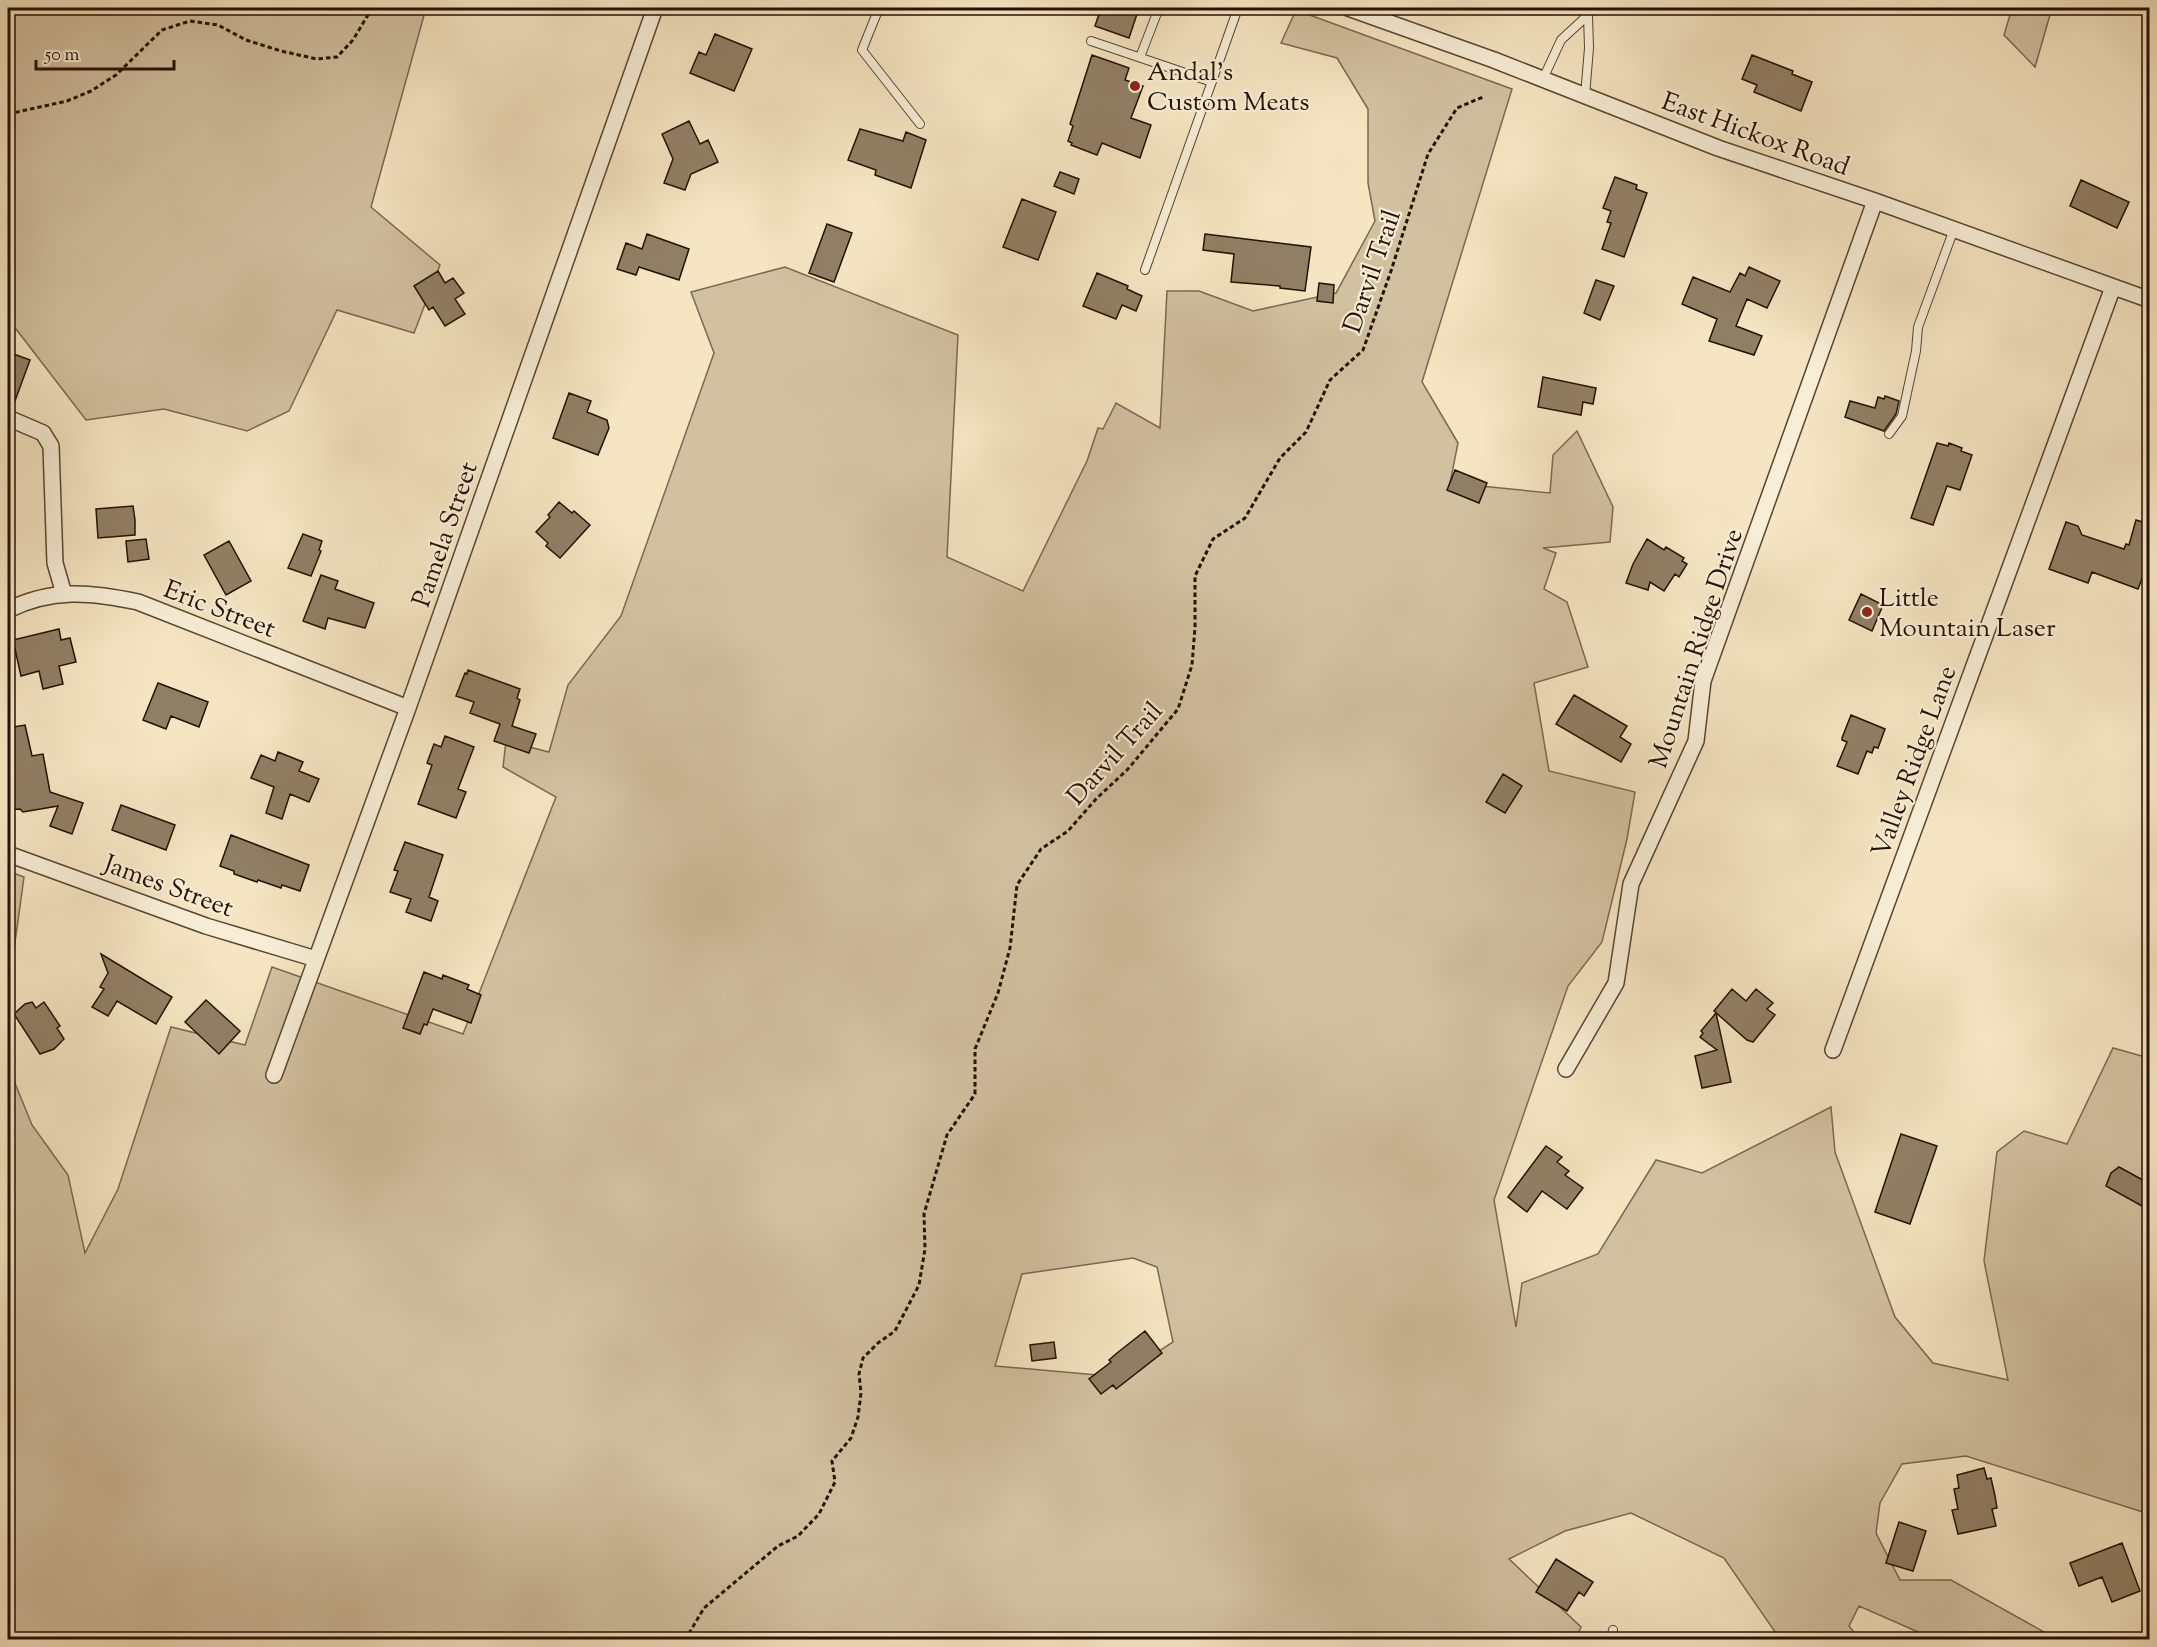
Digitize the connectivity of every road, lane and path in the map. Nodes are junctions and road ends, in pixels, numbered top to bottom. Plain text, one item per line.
1 (372, 8) edge
2 (655, 8) edge
3 (879, 8) edge
4 (1159, 8) edge
5 (1238, 8) edge
6 (1348, 8) edge
7 (1590, 11) edge
8 (1091, 41) dead end
9 (1140, 57) junction
10 (1544, 79) junction
11 (1212, 82) junction
12 (1586, 96) junction
13 (1483, 97) dead end
14 (8, 114) edge
15 (920, 124) dead end
16 (1875, 201) junction
17 (1954, 230) junction
18 (1145, 270) dead end
19 (2113, 287) junction
20 (2150, 300) edge
21 (8, 418) edge
22 (1890, 434) dead end
23 (64, 594) junction
24 (8, 610) edge
25 (408, 708) junction
26 (8, 854) edge
27 (316, 959) junction
28 (1833, 1050) dead end
29 (1566, 1069) dead end
30 (274, 1075) dead end
31 (1613, 1630) dead end
32 (686, 1640) edge
33 (1611, 1640) edge

1 - 14 path
2 - 25 street, Pamela Street
3 - 15 lane
4 - 9 lane
5 - 11 lane
6 - 10 street, East Hickox Road
7 - 10 lane
7 - 12 lane
8 - 9 lane
9 - 11 lane
10 - 12 street, East Hickox Road
11 - 18 lane
12 - 16 street, East Hickox Road
13 - 32 path, Darvil Trail
16 - 17 street, East Hickox Road
16 - 29 street, Mountain Ridge Drive
17 - 19 street, East Hickox Road
17 - 22 lane
19 - 20 street, East Hickox Road
19 - 28 street, Valley Ridge Lane
21 - 23 street
23 - 24 street, Eric Street
23 - 25 street, Eric Street
25 - 27 street, Pamela Street
26 - 27 street, James Street
27 - 30 street, Pamela Street
31 - 33 lane

